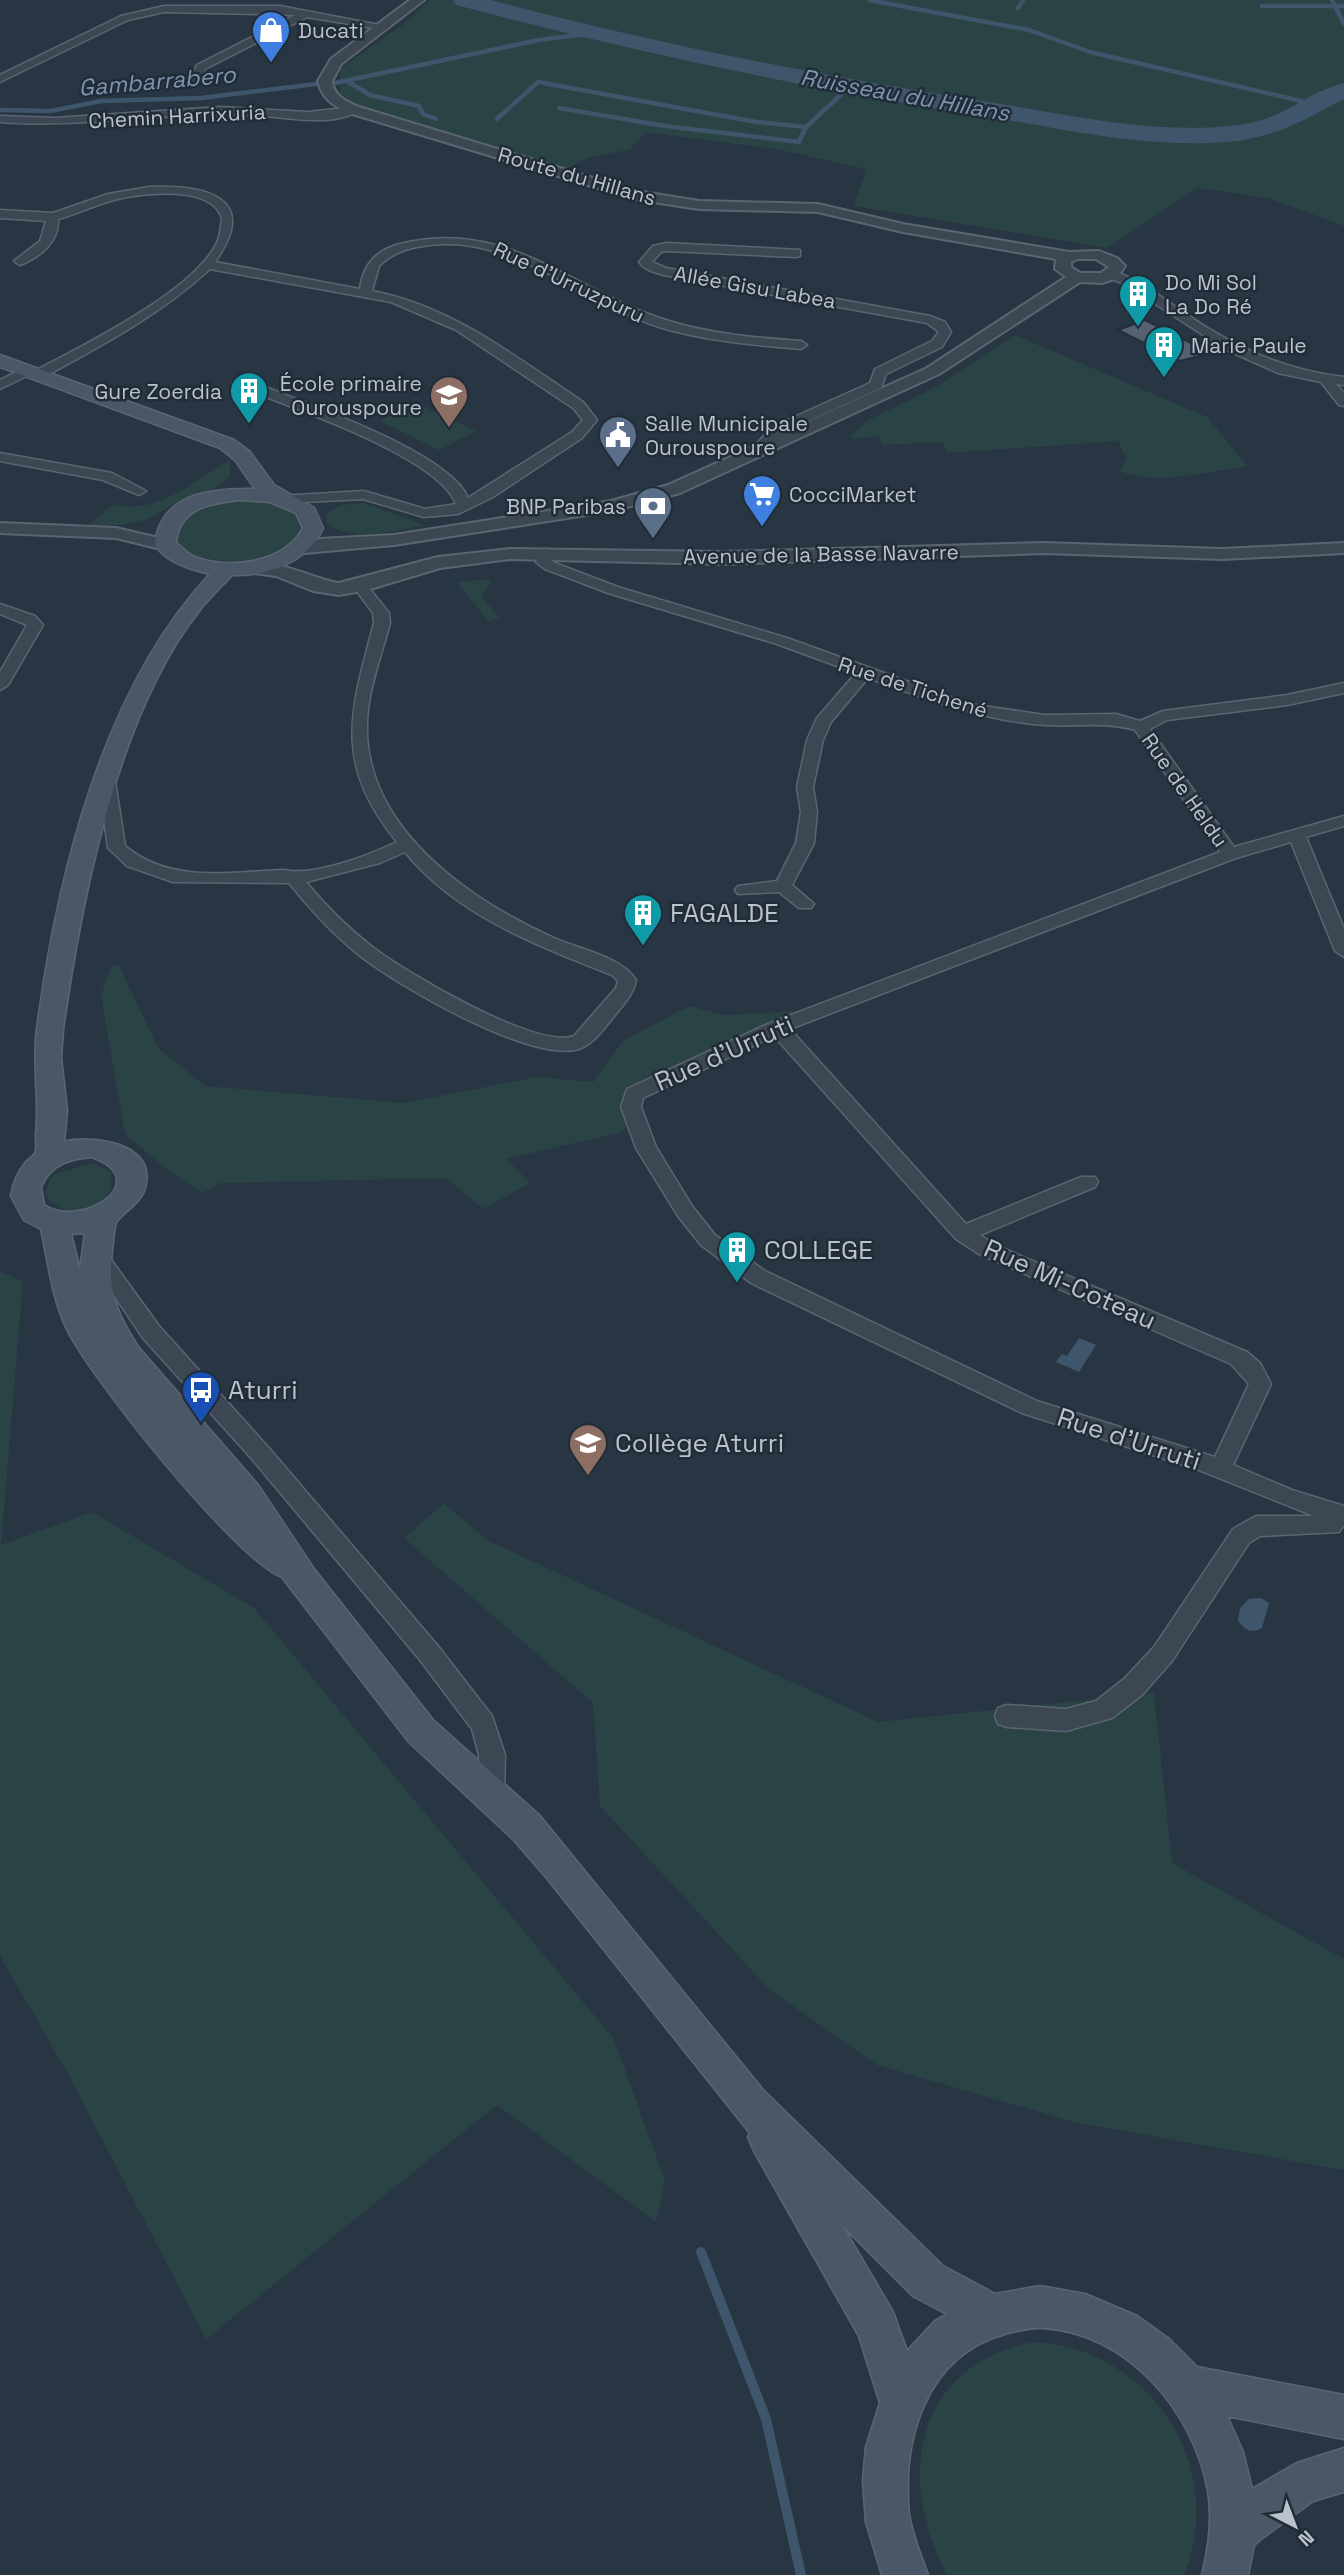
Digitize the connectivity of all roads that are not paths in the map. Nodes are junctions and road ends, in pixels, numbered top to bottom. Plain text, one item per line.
1 (418, 0) edge
2 (166, 4) edge
3 (308, 12) junction
4 (385, 27) junction
5 (0, 79) edge
6 (194, 82) dead end
7 (354, 110) junction
8 (0, 119) edge
9 (16, 121) junction
10 (0, 131) edge
11 (0, 214) edge
12 (52, 217) junction
13 (1062, 255) junction
14 (794, 258) dead end
15 (20, 261) dead end
16 (209, 265) junction
17 (1112, 275) junction
18 (1077, 277) junction
19 (366, 293) junction
20 (801, 345) dead end
21 (0, 361) edge
22 (886, 369) junction
23 (32, 373) junction
24 (1326, 380) junction
25 (1344, 381) edge
26 (0, 385) edge
27 (250, 386) dead end
28 (897, 389) junction
29 (1344, 402) edge
30 (756, 452) junction
31 (0, 457) edge
32 (249, 465) junction
33 (139, 491) dead end
34 (349, 496) junction
35 (216, 497) junction
36 (279, 497) junction
37 (464, 507) junction
38 (170, 520) junction
39 (311, 521) junction
40 (0, 528) edge
41 (116, 533) junction
42 (350, 542) junction
43 (165, 545) junction
44 (1344, 548) edge
45 (298, 551) junction
46 (545, 553) junction
47 (186, 563) junction
48 (254, 568) junction
49 (225, 570) junction
50 (303, 580) junction
51 (360, 586) junction
52 (188, 606) junction
53 (0, 609) edge
54 (864, 673) junction
55 (0, 685) edge
56 (1344, 688) edge
57 (1137, 726) junction
58 (106, 774) junction
59 (1344, 821) edge
60 (1297, 836) junction
61 (406, 845) junction
62 (1230, 854) junction
63 (295, 879) junction
64 (744, 890) dead end
65 (1344, 951) edge
66 (777, 1027) junction
67 (54, 1103) junction
68 (94, 1147) junction
69 (51, 1157) junction
70 (1088, 1182) dead end
71 (102, 1218) junction
72 (54, 1223) junction
73 (963, 1234) junction
74 (96, 1255) junction
75 (1220, 1469) junction
76 (1341, 1514) edge
77 (302, 1579) junction
78 (1007, 1716) dead end
79 (491, 1795) junction
80 (749, 2104) junction
81 (989, 2315) junction
82 (1189, 2387) junction
83 (900, 2400) junction
84 (1344, 2417) edge
85 (1344, 2470) edge
86 (1229, 2554) edge
87 (905, 2575) edge

1 - 4 street, Route du Hillans
2 - 3 street
2 - 5 street
3 - 4 street
3 - 6 street
4 - 7 street, Route du Hillans
7 - 9 street, Chemin Harrixuria
7 - 13 street, Route du Hillans
8 - 9 street, Chemin Harrixuria
9 - 10 street
11 - 12 street
12 - 15 street
12 - 16 street
13 - 17 street, Route du Hillans
13 - 18 street
14 - 22 street, Allée Gisu Labea
16 - 19 street
16 - 23 street
17 - 18 street
17 - 24 street
18 - 28 street
19 - 20 street, Rue d'Urruzpuru
19 - 37 street
21 - 23 main road
22 - 28 street
22 - 30 street, Allée Gisu Labea
23 - 26 street
23 - 32 main road
24 - 25 street
24 - 29 street
27 - 37 street
28 - 30 street
30 - 42 street
31 - 33 street
32 - 35 main road
32 - 36 main road
34 - 36 street
34 - 37 street
34 - 39 street
35 - 36 main road
35 - 38 main road
36 - 39 main road
38 - 41 street
38 - 43 main road
39 - 42 street
39 - 45 main road
40 - 41 street
41 - 43 street
42 - 45 street
43 - 47 main road
44 - 46 street, Avenue de la Basse Navarre
45 - 48 main road
45 - 50 street
46 - 51 street, Avenue de la Basse Navarre
46 - 54 street, Rue de Tichené
47 - 49 main road
47 - 52 main road
48 - 49 main road
48 - 50 street, Avenue de la Basse Navarre
49 - 52 main road
50 - 51 street, Avenue de la Basse Navarre
51 - 61 street
52 - 58 main road
53 - 55 street
54 - 57 street, Rue de Tichené
54 - 64 street
56 - 57 street
57 - 62 street, Rue de Heldu
58 - 63 street
58 - 67 main road
59 - 60 street, Rue d'Urruti
60 - 62 street, Rue d'Urruti
60 - 65 street
61 - 63 street
61 - 63 street
62 - 66 street, Rue d'Urruti
66 - 73 street, Rue Mi-Coteau
66 - 75 street, Rue d'Urruti
67 - 68 main road
67 - 69 main road
68 - 69 main road
68 - 71 main road
69 - 72 main road
70 - 73 street
71 - 72 main road
71 - 74 main road
72 - 77 main road
73 - 75 street, Rue Mi-Coteau
74 - 77 main road
74 - 79 street
75 - 76 street
76 - 78 street
77 - 79 main road
79 - 80 main road
80 - 81 main road
80 - 83 main road
81 - 82 main road
81 - 83 main road
82 - 84 main road
82 - 86 main road
83 - 87 main road
85 - 86 main road

